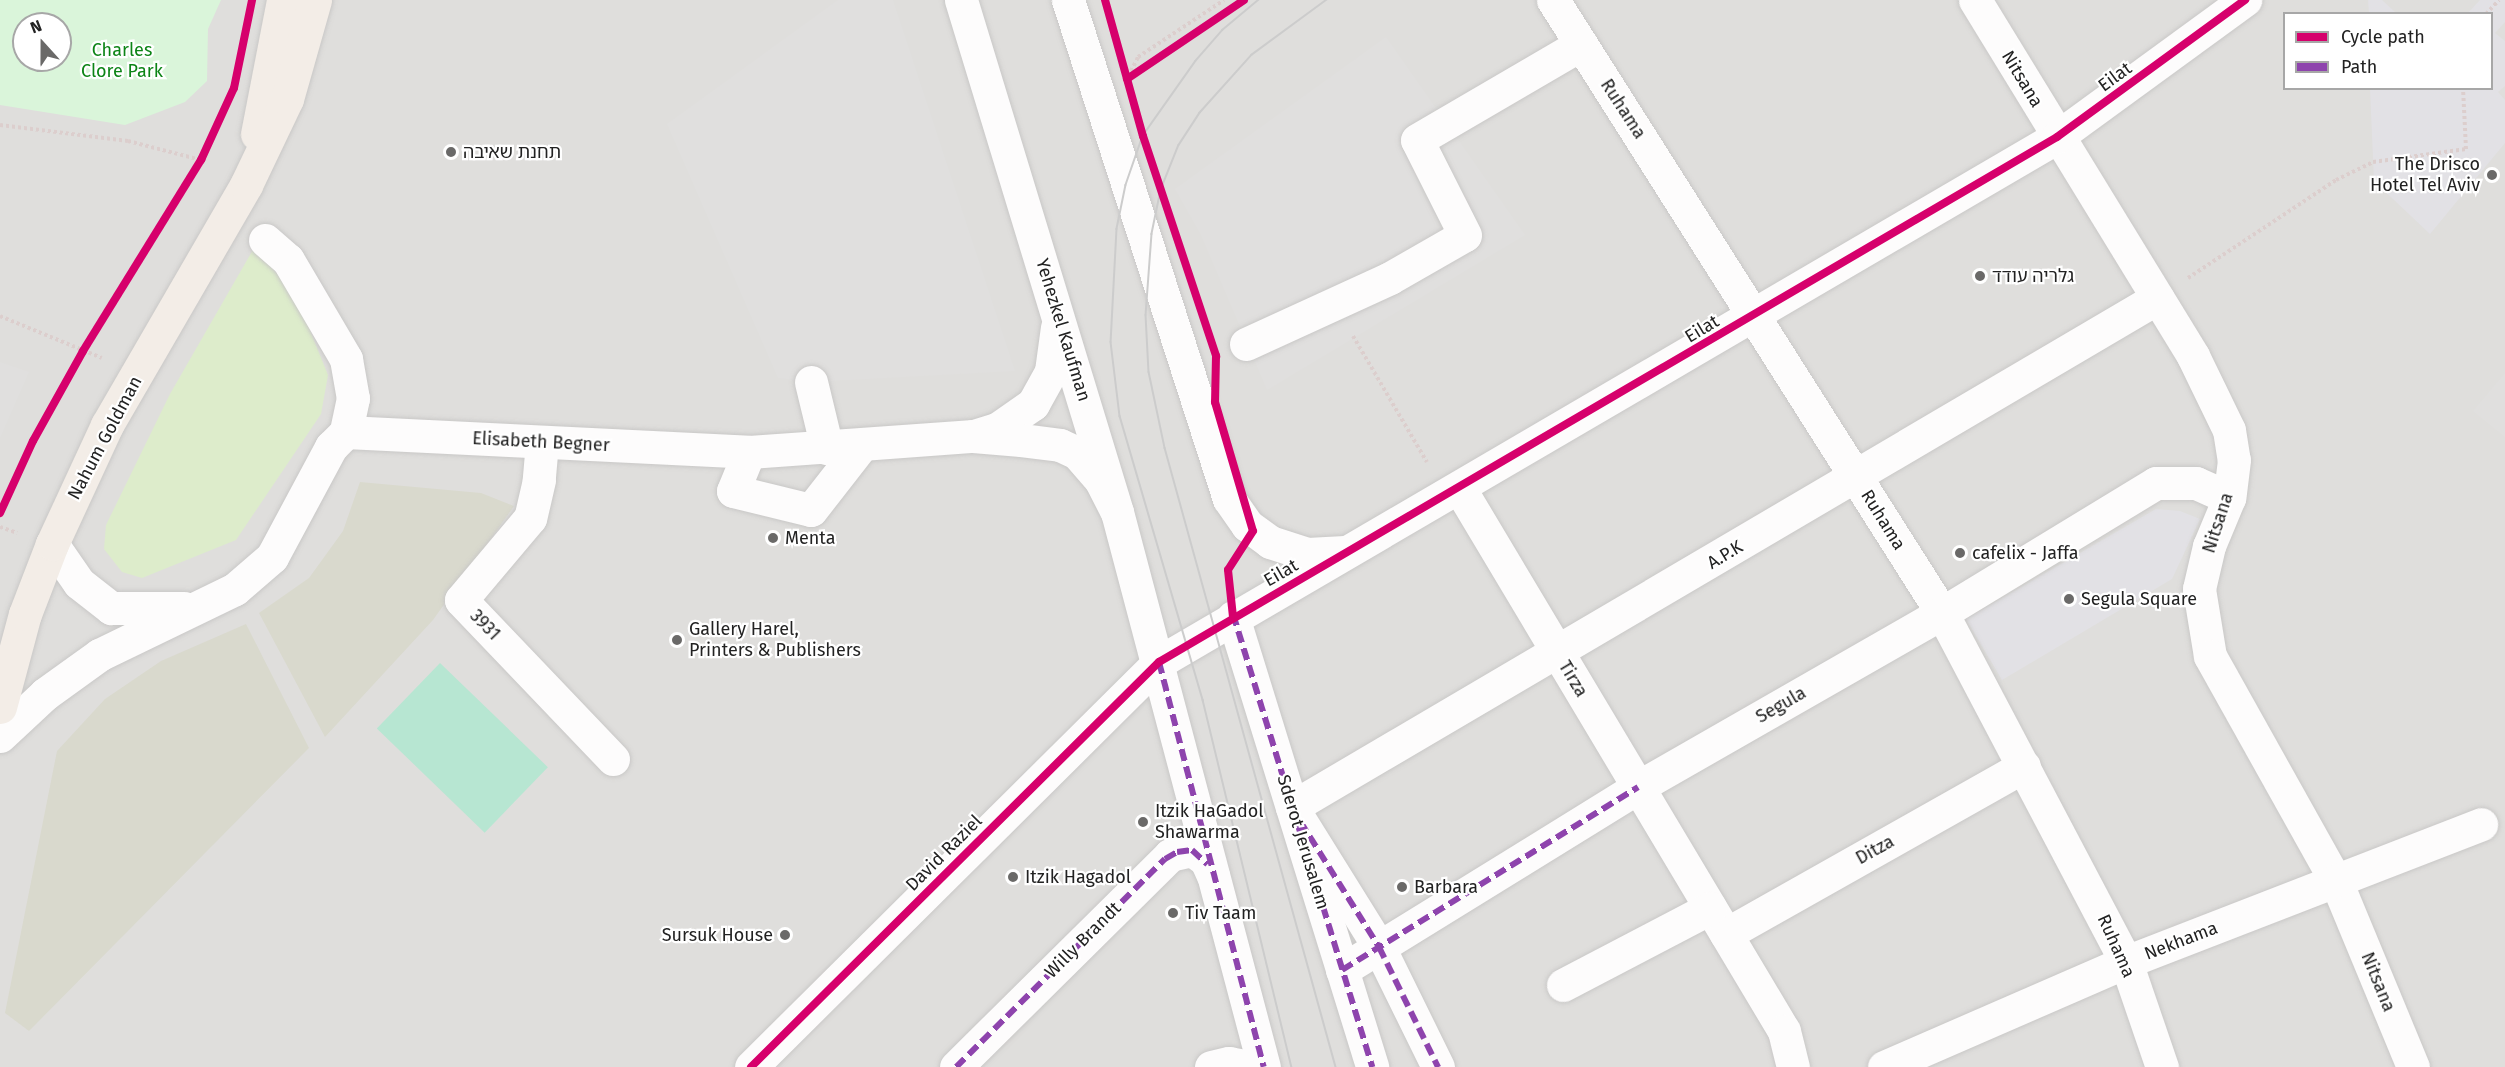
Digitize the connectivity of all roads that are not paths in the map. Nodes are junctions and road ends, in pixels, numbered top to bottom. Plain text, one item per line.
1 (283, 0) edge
2 (315, 0) edge
3 (961, 0) edge
4 (1068, 0) edge
5 (1553, 0) edge
6 (1975, 0) edge
7 (2245, 0) edge
8 (1581, 44) junction
9 (2057, 137) junction
10 (246, 185) junction
11 (265, 240) dead end
12 (2157, 298) junction
13 (1057, 313) junction
14 (1755, 315) junction
15 (1246, 344) dead end
16 (811, 382) dead end
17 (346, 432) junction
18 (973, 436) junction
19 (542, 442) junction
20 (861, 446) junction
21 (827, 448) junction
22 (749, 452) junction
23 (1857, 477) junction
24 (1460, 489) junction
25 (2229, 498) junction
26 (1117, 512) junction
27 (52, 544) junction
28 (1352, 550) junction
29 (197, 607) junction
30 (1941, 613) junction
31 (1233, 617) junction
32 (1558, 654) junction
33 (1159, 662) junction
34 (0, 707) edge
35 (0, 736) edge
36 (613, 759) dead end
37 (2024, 766) junction
38 (1638, 787) junction
39 (1292, 807) junction
40 (2481, 824) dead end
41 (1213, 876) junction
42 (2336, 881) junction
43 (1718, 921) junction
44 (1379, 947) junction
45 (2126, 962) junction
46 (1342, 970) junction
47 (1563, 985) dead end
48 (751, 1067) edge
49 (956, 1067) edge
50 (1211, 1067) edge
51 (1250, 1067) edge
52 (1264, 1067) edge
53 (1372, 1067) edge
54 (1438, 1067) edge
55 (1793, 1067) edge
56 (1884, 1067) edge
57 (2162, 1067) edge
58 (2413, 1067) edge

1 - 10 main road, Nahum Goldman
2 - 10 main road, Nahum Goldman
3 - 13 street, Yehezkel Kaufman
4 - 28 street
5 - 8 street, Ruhama
6 - 9 street, Nitsana
7 - 9 street, Eilat
8 - 14 street, Ruhama
8 - 15 street
9 - 12 street, Nitsana
9 - 14 street, Eilat
10 - 27 main road, Nahum Goldman
11 - 17 street
12 - 23 street, A.P.K
12 - 25 street, Nitsana
13 - 18 street, Elisabeth Begner
13 - 26 street, Yehezkel Kaufman
14 - 23 street, Ruhama
14 - 24 street, Eilat
16 - 21 street
17 - 19 street, Elisabeth Begner
17 - 29 street
18 - 20 street, Elisabeth Begner
18 - 26 street, Elisabeth Begner
19 - 22 street, Elisabeth Begner
19 - 36 street, 3931
20 - 21 street, Elisabeth Begner
20 - 22 street
21 - 22 street, Elisabeth Begner
23 - 30 street, Ruhama
23 - 32 street, A.P.K
24 - 28 street, Eilat
24 - 32 street, Tirza
25 - 30 street, Segula
25 - 42 street, Nitsana
26 - 33 street, Yehezkel Kaufman
27 - 29 street
27 - 34 main road, Nahum Goldman
28 - 31 street, Eilat
29 - 35 street
30 - 37 street, Ruhama
30 - 38 street, Segula
31 - 33 street, Eilat
31 - 39 street, Sderot Jerusalem
32 - 38 street, Tirza
32 - 39 street, A.P.K
33 - 41 street
33 - 48 street, David Raziel
37 - 43 street, Ditza
37 - 45 street, Ruhama
38 - 43 street, Tirza
38 - 44 street, Segula
39 - 44 street
39 - 46 street, Sderot Jerusalem
40 - 42 street, Nekhama
41 - 49 street, Willy Brandt
41 - 52 street
42 - 45 street, Nekhama
42 - 58 street, Nitsana
43 - 47 street, Ditza
43 - 55 street, Tirza
44 - 46 street, Segula
44 - 54 street
45 - 56 street, Nekhama
45 - 57 street, Ruhama
46 - 53 street, Sderot Jerusalem
50 - 51 street

